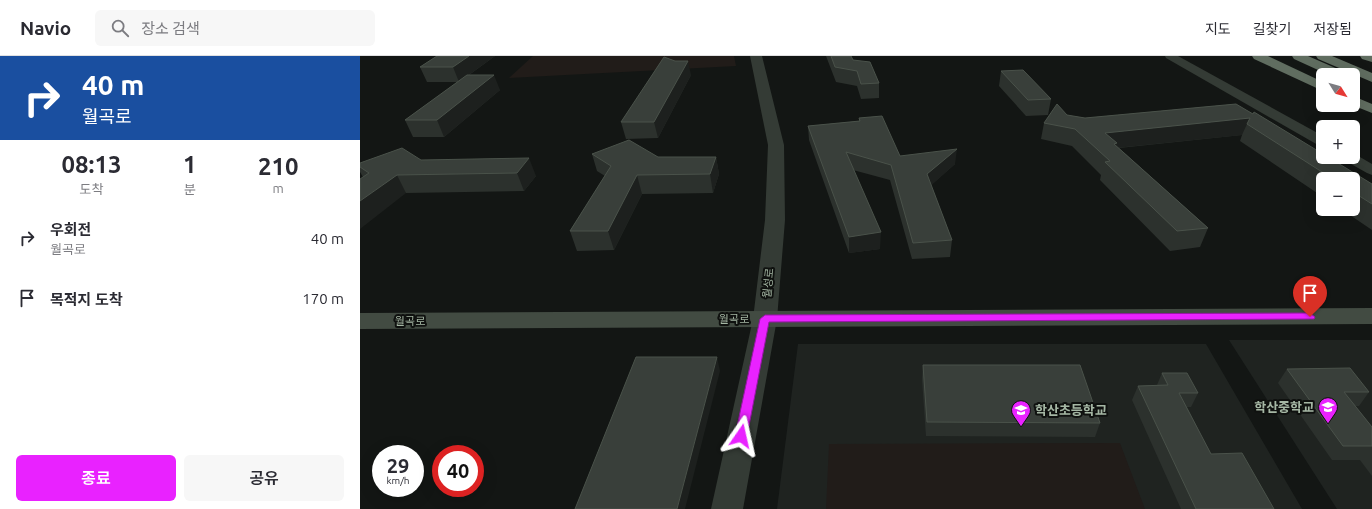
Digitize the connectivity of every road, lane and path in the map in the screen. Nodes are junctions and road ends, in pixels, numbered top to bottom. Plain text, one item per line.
1 (756, 56) edge
2 (1170, 56) edge
3 (1258, 56) edge
4 (1298, 56) edge
5 (1322, 56) edge
6 (1366, 56) edge
7 (1372, 58) edge
8 (1325, 68) edge
9 (1372, 78) edge
10 (1316, 84) edge
11 (1360, 84) edge
12 (1372, 89) edge
13 (1360, 103) edge
14 (1372, 109) edge
15 (1316, 138) edge
16 (1360, 163) edge
17 (1372, 170) edge
18 (1372, 316) edge
19 (765, 319) junction
20 (360, 321) edge
21 (727, 509) edge

1 - 19 street, 월성로
2 - 15 street
3 - 10 highway
4 - 8 highway
5 - 9 highway
6 - 7 highway
11 - 12 highway
13 - 14 highway
16 - 17 street
18 - 19 main road, 월곡로
19 - 20 main road, 월곡로
19 - 21 street, 월성로

